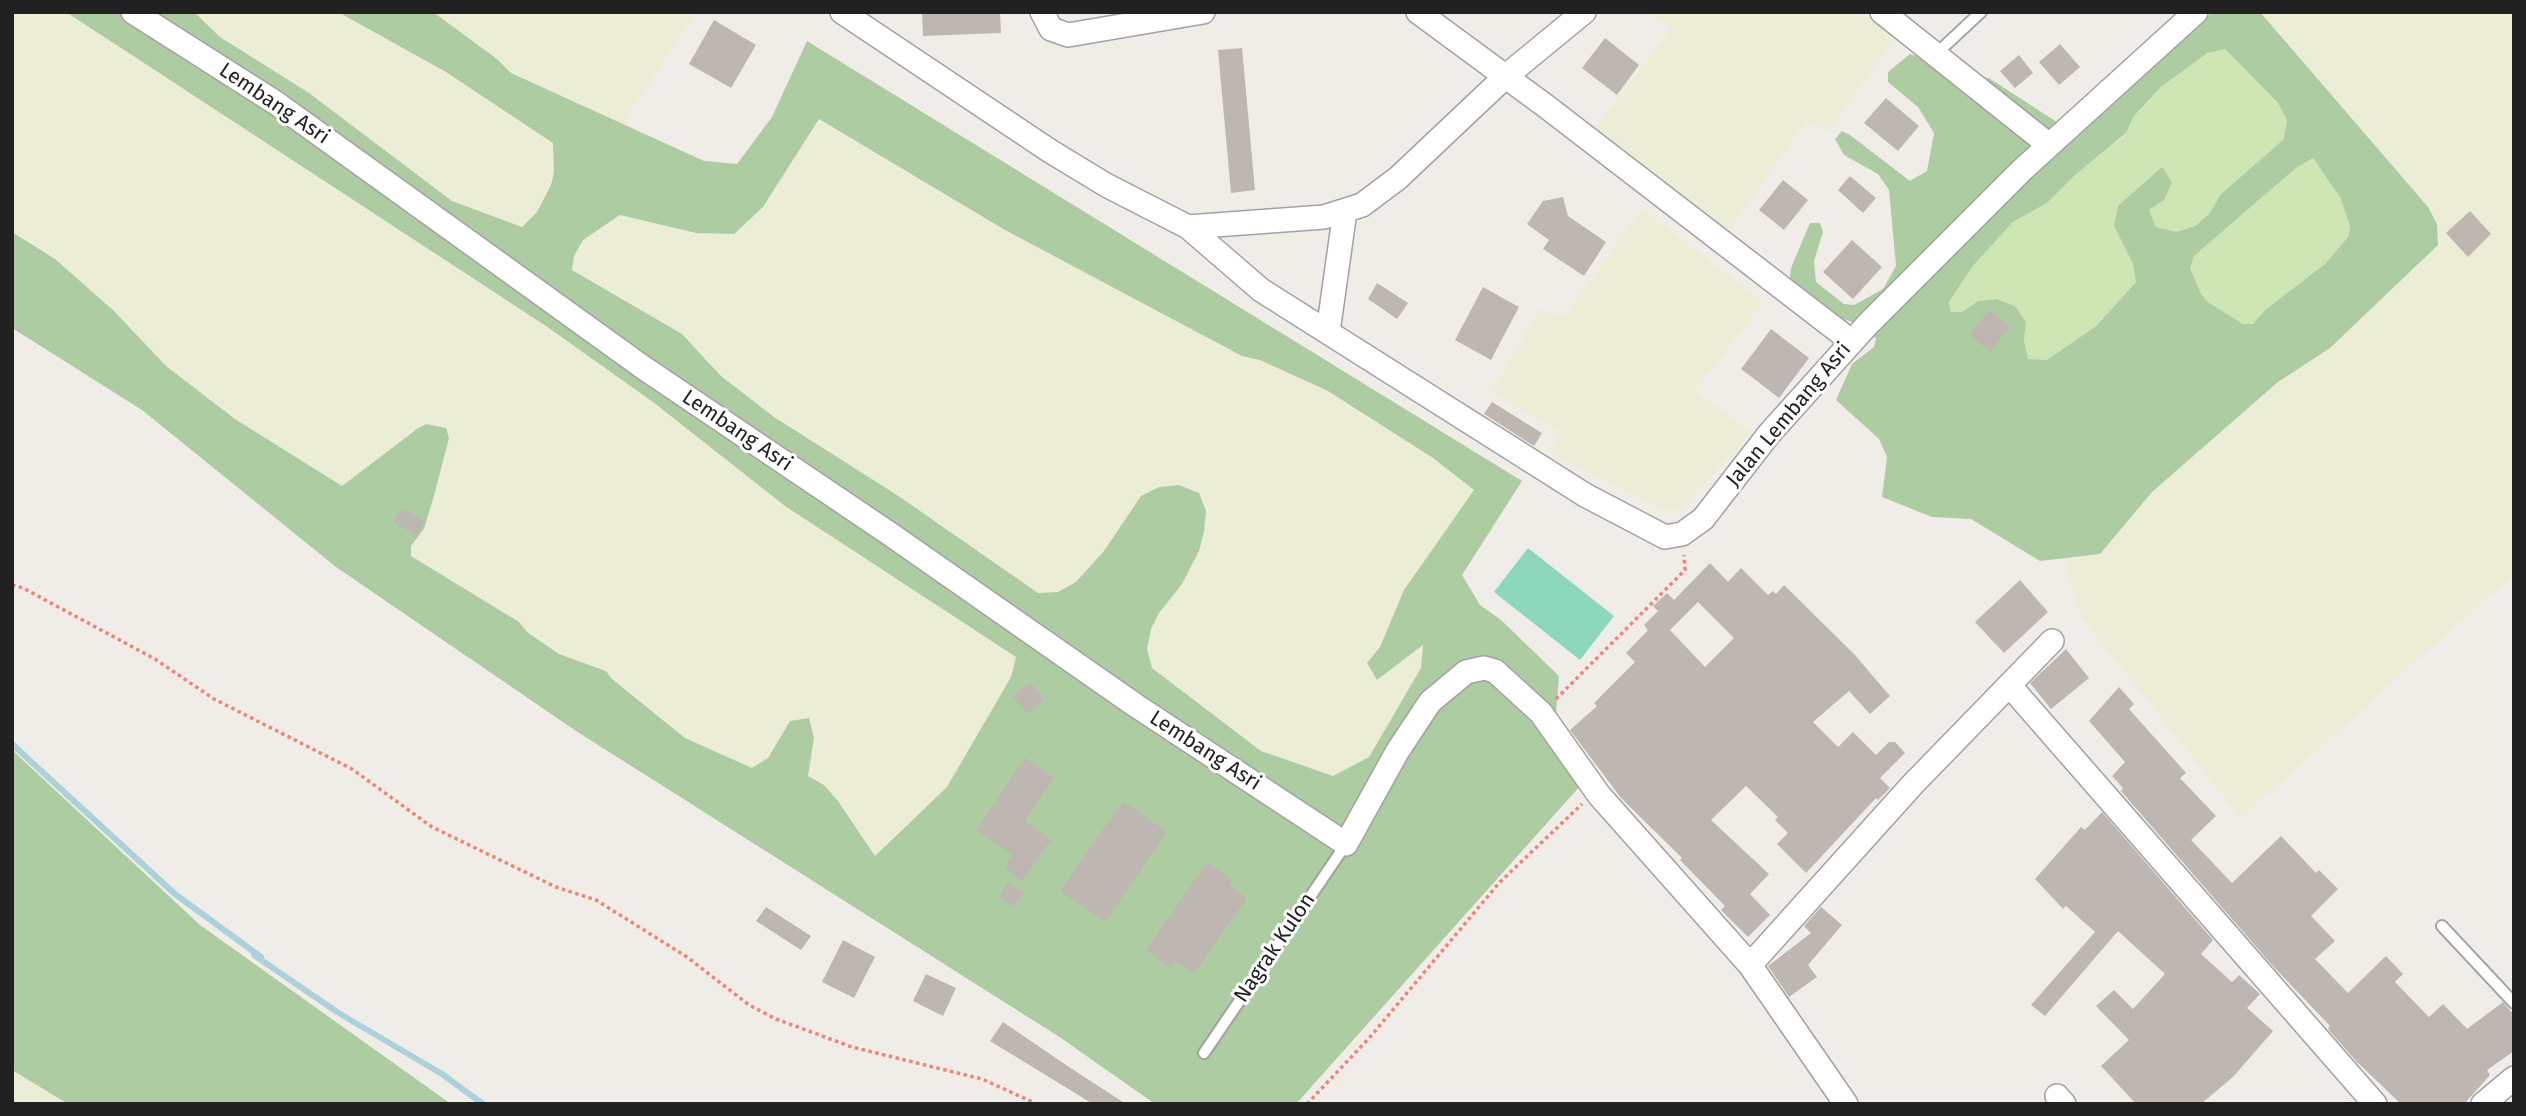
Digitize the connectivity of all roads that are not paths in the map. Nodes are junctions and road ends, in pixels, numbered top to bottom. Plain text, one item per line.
1 (133, 12) edge
2 (842, 12) edge
3 (1042, 12) edge
4 (1203, 12) edge
5 (1418, 12) edge
6 (1584, 12) edge
7 (1882, 12) edge
8 (1981, 12) edge
9 (2196, 12) edge
10 (1936, 54) junction
11 (1506, 76) junction
12 (2049, 145) junction
13 (1345, 211) junction
14 (1188, 227) junction
15 (1328, 332) junction
16 (1851, 341) junction
17 (2052, 641) dead end
18 (2010, 685) junction
19 (1346, 844) junction
20 (2442, 926) dead end
21 (1750, 965) junction
22 (2514, 1003) edge
23 (1204, 1053) dead end
24 (1846, 1104) edge
25 (2375, 1104) edge

1 - 19 street, Lembang Asri
2 - 14 street
3 - 4 street
5 - 11 street
6 - 11 street
7 - 10 street
8 - 10 lane
9 - 12 street, Jalan Lembang Asri
10 - 12 street
11 - 13 street
11 - 16 street
12 - 16 street, Jalan Lembang Asri
13 - 14 street
13 - 15 street
14 - 15 street
15 - 16 street, Jalan Lembang Asri
17 - 18 street
18 - 21 street
18 - 25 street
19 - 21 street
19 - 23 lane, Nagrak Kulon
20 - 22 lane
21 - 24 street

